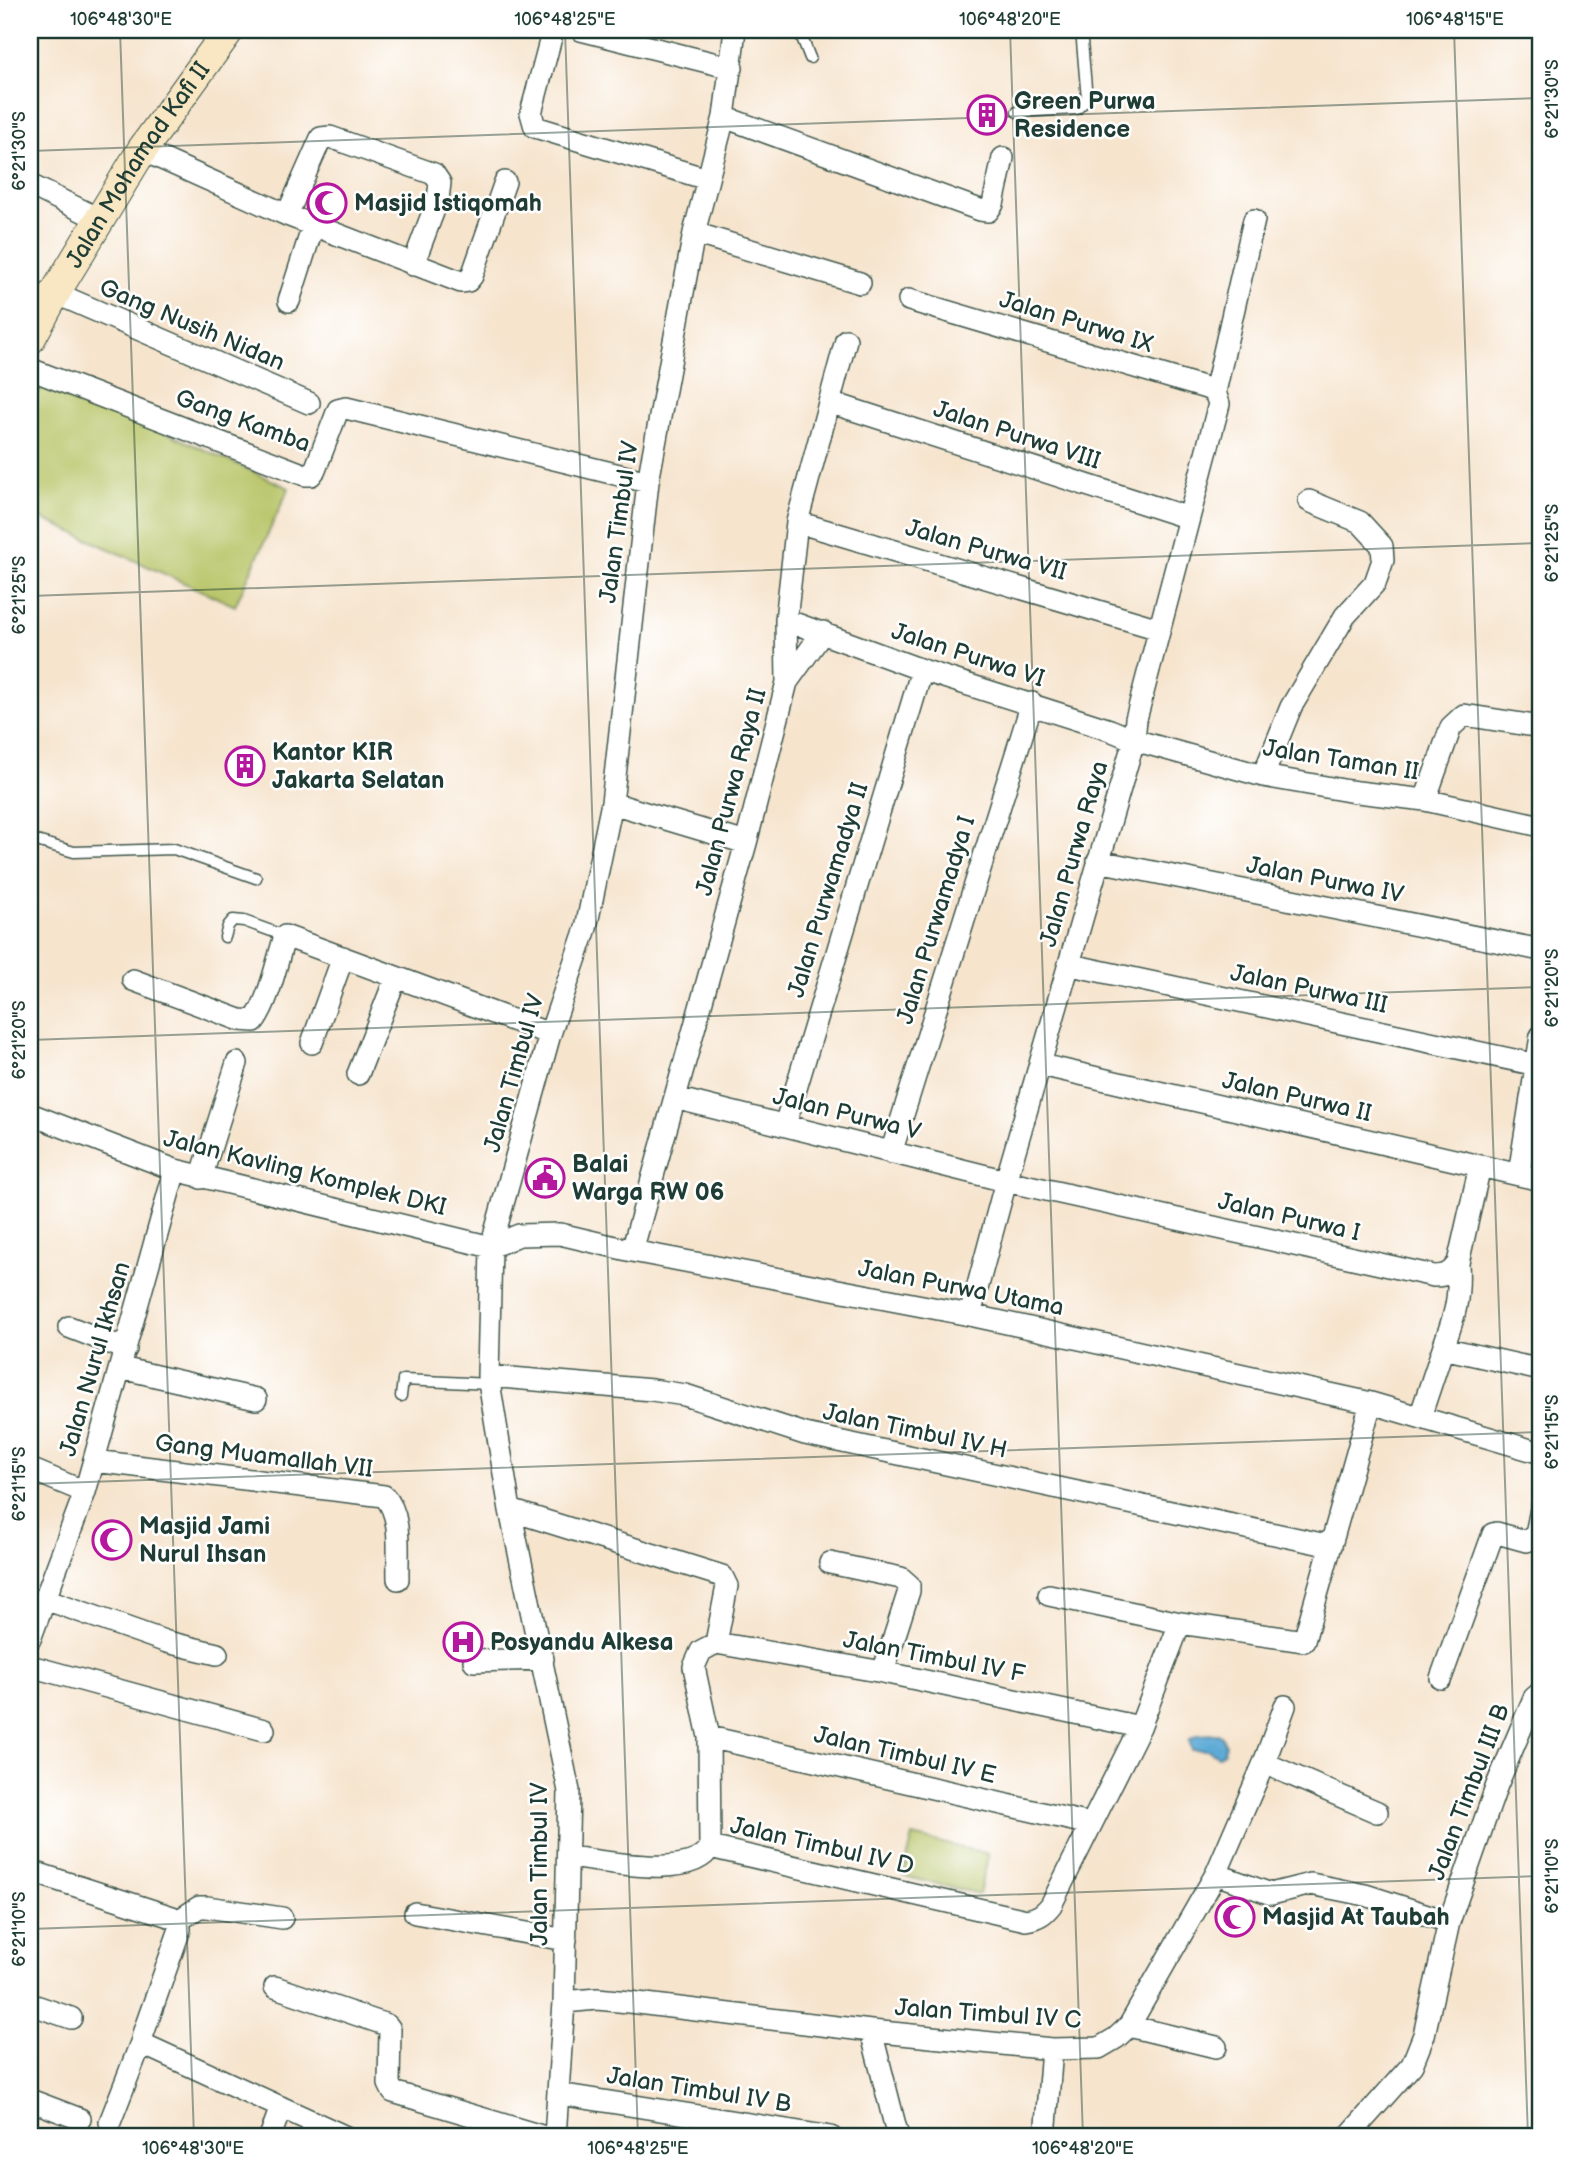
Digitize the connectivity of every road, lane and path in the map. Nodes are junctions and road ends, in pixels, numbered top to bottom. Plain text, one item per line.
1 (229, 30) edge
2 (552, 30) edge
3 (581, 30) edge
4 (735, 30) edge
5 (799, 30) edge
6 (1081, 30) edge
7 (810, 58) dead end
8 (732, 68) junction
9 (1017, 113) dead end
10 (724, 117) junction
11 (142, 150) junction
12 (1003, 158) dead end
13 (707, 179) junction
14 (505, 182) dead end
15 (38, 189) edge
16 (287, 215) junction
17 (95, 217) junction
18 (1254, 220) dead end
19 (313, 226) junction
20 (694, 233) junction
21 (412, 265) junction
22 (860, 283) dead end
23 (55, 293) junction
24 (909, 300) dead end
25 (289, 301) dead end
26 (30, 339) edge
27 (846, 340) dead end
28 (30, 369) edge
29 (1217, 398) junction
30 (829, 402) junction
31 (309, 403) dead end
32 (648, 482) junction
33 (1309, 501) dead end
34 (1189, 518) junction
35 (797, 522) junction
36 (786, 620) junction
37 (1159, 629) junction
38 (823, 632) junction
39 (922, 670) junction
40 (787, 682) junction
41 (1032, 703) junction
42 (1541, 727) edge
43 (1133, 740) junction
44 (1264, 776) junction
45 (1425, 800) junction
46 (612, 803) junction
47 (1541, 826) edge
48 (30, 839) edge
49 (746, 843) junction
50 (1098, 861) junction
51 (256, 878) dead end
52 (285, 936) junction
53 (225, 937) dead end
54 (1541, 950) edge
55 (343, 957) junction
56 (1071, 965) junction
57 (396, 976) junction
58 (133, 980) dead end
59 (551, 1034) junction
60 (1541, 1036) edge
61 (312, 1043) dead end
62 (237, 1063) dead end
63 (1041, 1065) junction
64 (1537, 1065) junction
65 (358, 1074) dead end
66 (675, 1098) junction
67 (30, 1114) edge
68 (785, 1125) junction
69 (891, 1153) junction
70 (1480, 1167) junction
71 (175, 1170) junction
72 (1519, 1174) junction
73 (201, 1178) junction
74 (1541, 1180) edge
75 (1006, 1181) junction
76 (491, 1247) junction
77 (632, 1251) junction
78 (1458, 1263) junction
79 (970, 1315) junction
80 (69, 1328) dead end
81 (1443, 1348) junction
82 (124, 1359) junction
83 (1541, 1370) edge
84 (489, 1380) junction
85 (401, 1396) dead end
86 (256, 1399) dead end
87 (1371, 1403) junction
88 (1420, 1417) junction
89 (1541, 1453) edge
90 (94, 1461) junction
91 (30, 1469) edge
92 (85, 1492) junction
93 (1541, 1509) edge
94 (510, 1510) junction
95 (1331, 1546) junction
96 (830, 1563) dead end
97 (398, 1579) dead end
98 (1049, 1595) dead end
99 (45, 1599) junction
100 (1180, 1623) junction
101 (30, 1639) edge
102 (716, 1643) junction
103 (217, 1654) dead end
104 (542, 1660) junction
105 (474, 1661) dead end
106 (30, 1666) edge
107 (883, 1672) junction
108 (1441, 1678) dead end
109 (1541, 1692) edge
110 (1285, 1706) dead end
111 (1140, 1727) junction
112 (264, 1730) dead end
113 (709, 1737) junction
114 (1264, 1763) junction
115 (1377, 1812) dead end
116 (1090, 1824) junction
117 (710, 1847) junction
118 (568, 1857) junction
119 (30, 1871) edge
120 (1216, 1874) junction
121 (415, 1913) dead end
122 (282, 1918) dead end
123 (178, 1921) junction
124 (1449, 1922) junction
125 (566, 1940) junction
126 (275, 1987) dead end
127 (564, 2002) junction
128 (30, 2004) edge
129 (71, 2018) dead end
130 (1129, 2026) junction
131 (871, 2031) junction
132 (142, 2040) junction
133 (1216, 2047) dead end
134 (1052, 2049) junction
135 (559, 2094) junction
136 (30, 2100) edge
137 (281, 2107) junction
138 (80, 2119) dead end
139 (110, 2122) dead end
140 (270, 2137) edge
141 (345, 2137) edge
142 (545, 2137) edge
143 (555, 2137) edge
144 (831, 2137) edge
145 (898, 2137) edge
146 (1045, 2137) edge
147 (1348, 2137) edge

1 - 11 main road, Jalan Mohamad Kafi II
2 - 13 street
3 - 8 street
4 - 8 street, Jalan Timbul IV
5 - 7 lane
6 - 9 lane
8 - 10 street, Jalan Timbul IV
10 - 12 street
10 - 13 street, Jalan Timbul IV
11 - 16 street
11 - 17 main road, Jalan Mohamad Kafi II
13 - 20 street, Jalan Timbul IV
14 - 21 street
15 - 17 street
16 - 19 street
16 - 21 street
17 - 23 main road, Jalan Mohamad Kafi II
18 - 29 street, Jalan Purwa Raya
19 - 21 street
19 - 25 street
20 - 22 street
20 - 32 street, Jalan Timbul IV
23 - 26 main road, Jalan Mohamad Kafi II
23 - 31 street, Gang Nusih Nidan
24 - 29 street, Jalan Purwa IX
27 - 30 street, Jalan Purwa Raya II
28 - 32 street, Gang Kamba
29 - 34 street, Jalan Purwa Raya
30 - 34 street, Jalan Purwa VIII
30 - 35 street, Jalan Purwa Raya II
32 - 46 street, Jalan Timbul IV
33 - 44 street
34 - 37 street, Jalan Purwa Raya
35 - 36 street, Jalan Purwa Raya II
35 - 37 street, Jalan Purwa VII
36 - 38 street, Jalan Purwa VI
36 - 40 street, Jalan Purwa Raya II
37 - 43 street, Jalan Purwa Raya
38 - 39 street, Jalan Purwa VI
38 - 40 street
39 - 41 street, Jalan Purwa VI
39 - 68 street, Jalan Purwamadya II
40 - 49 street, Jalan Purwa Raya II
41 - 43 street, Jalan Purwa VI
41 - 69 street, Jalan Purwamadya I
42 - 45 street
43 - 44 street, Jalan Taman II
43 - 50 street, Jalan Purwa Raya
44 - 45 street, Jalan Taman II
45 - 47 street, Jalan Taman II
46 - 49 street
46 - 59 street, Jalan Timbul IV
48 - 51 lane
49 - 66 street, Jalan Purwa Raya II
50 - 54 street, Jalan Purwa IV
50 - 56 street, Jalan Purwa Raya
52 - 53 lane
52 - 55 street
52 - 58 street
55 - 57 street
55 - 61 street
56 - 63 street, Jalan Purwa Raya
56 - 64 street, Jalan Purwa III
57 - 59 street
57 - 65 street
59 - 76 street, Jalan Timbul IV
60 - 64 street
62 - 73 street
63 - 70 street, Jalan Purwa II
63 - 75 street, Jalan Purwa Raya
64 - 72 street
66 - 68 street, Jalan Purwa V
66 - 77 street, Jalan Purwa Raya II
67 - 71 street, Jalan Kavling Komplek DKI
68 - 69 street, Jalan Purwa V
69 - 75 street, Jalan Purwa V
70 - 72 street, Jalan Purwa II
70 - 78 street
71 - 73 street, Jalan Kavling Komplek DKI
71 - 82 street, Jalan Nurul Ikhsan
72 - 74 street, Jalan Purwa II
73 - 76 street, Jalan Kavling Komplek DKI
75 - 78 street, Jalan Purwa I
75 - 79 street, Jalan Purwa Raya
76 - 77 street, Jalan Purwa Utama
76 - 84 street, Jalan Timbul IV
77 - 79 street, Jalan Purwa Utama
78 - 81 street
79 - 87 street, Jalan Purwa Utama
80 - 82 street
81 - 83 street
81 - 88 street
82 - 86 street
82 - 90 street, Jalan Nurul Ikhsan
84 - 85 lane
84 - 94 street, Jalan Timbul IV
84 - 95 street, Jalan Timbul IV H
87 - 88 street, Jalan Purwa Utama
87 - 95 street
88 - 89 street, Jalan Purwa Utama
90 - 92 street, Jalan Nurul Ikhsan
90 - 97 street, Gang Muamallah VII
91 - 92 street
92 - 99 street, Jalan Nurul Ikhsan
93 - 108 street
94 - 102 street
94 - 104 street, Jalan Timbul IV
95 - 100 street
96 - 107 street
98 - 100 street
99 - 101 street, Jalan Nurul Ikhsan
99 - 103 street
100 - 111 street
102 - 107 street, Jalan Timbul IV F
102 - 113 street
104 - 105 street
104 - 118 street, Jalan Timbul IV
106 - 112 street
107 - 111 street, Jalan Timbul IV F
109 - 124 street, Jalan Timbul III B
110 - 114 street, Jalan Timbul IV C
111 - 116 street
113 - 116 street, Jalan Timbul IV E
113 - 117 street
114 - 115 street
114 - 120 street, Jalan Timbul IV C
116 - 117 street, Jalan Timbul IV D
117 - 118 street, Jalan Timbul IV D
118 - 125 street, Jalan Timbul IV
119 - 123 street
120 - 124 street
120 - 130 street, Jalan Timbul IV C
121 - 125 street
122 - 123 street
123 - 132 street
124 - 147 street, Jalan Timbul III B
125 - 127 street, Jalan Timbul IV
126 - 142 street
127 - 131 street, Jalan Timbul IV C
127 - 135 street, Jalan Timbul IV
128 - 129 street
130 - 133 street
130 - 134 street, Jalan Timbul IV C
131 - 134 street, Jalan Timbul IV C
131 - 145 street
132 - 137 street
132 - 139 street
134 - 146 street
135 - 143 street, Jalan Timbul IV
135 - 144 street, Jalan Timbul IV B
136 - 138 street
137 - 140 street
137 - 141 street

